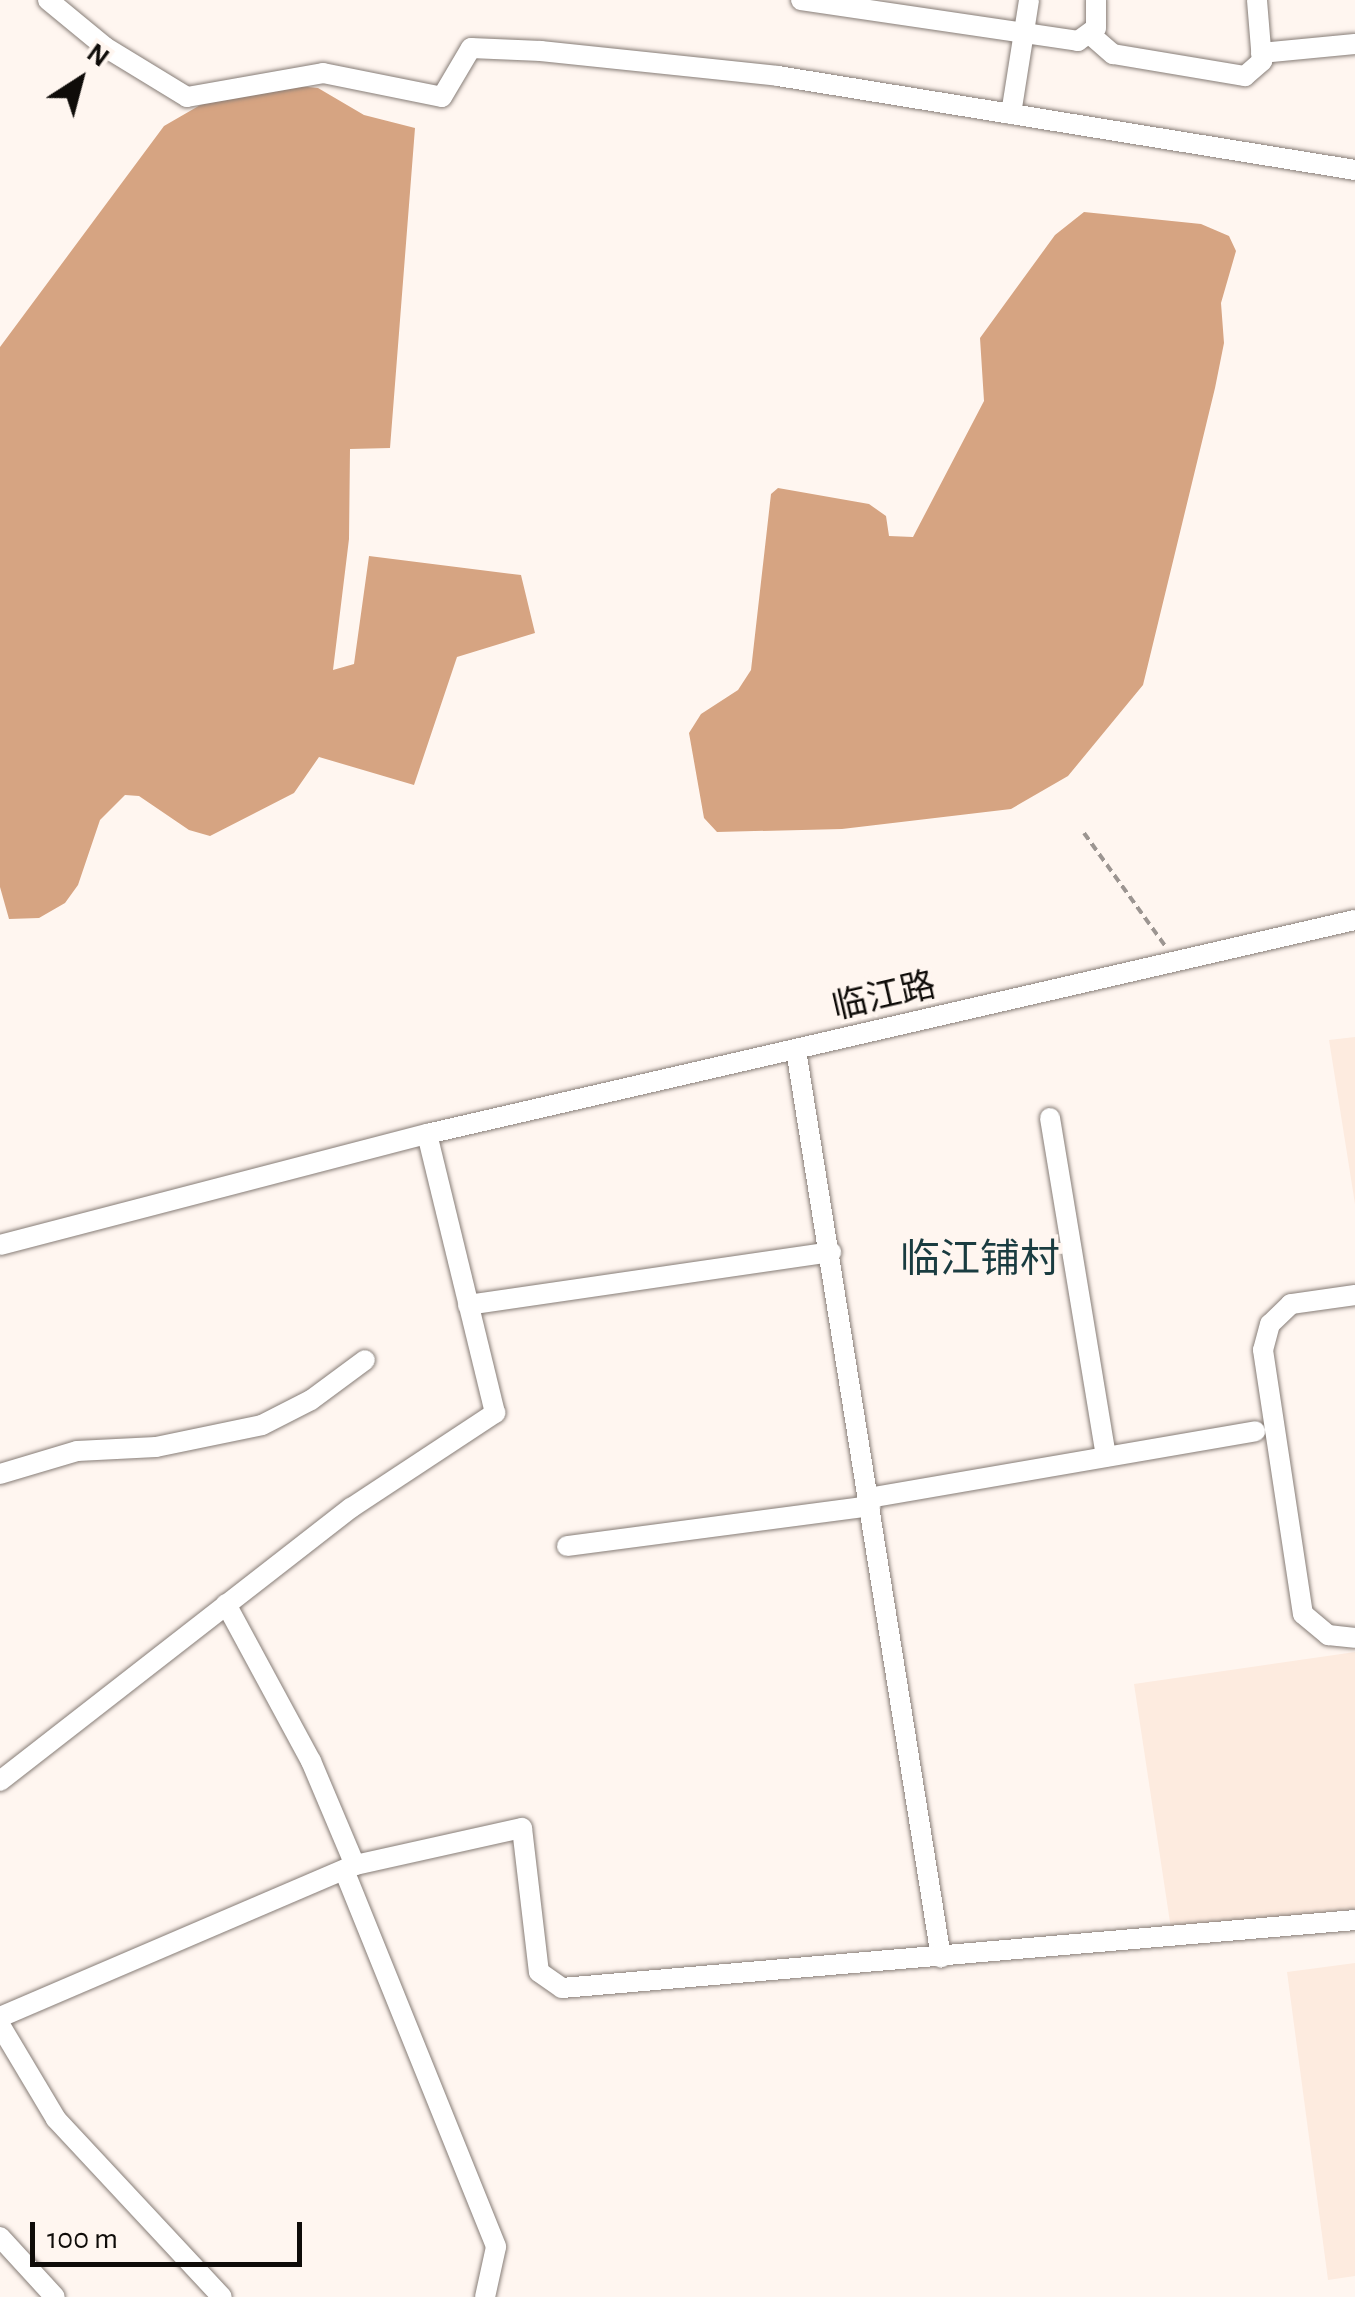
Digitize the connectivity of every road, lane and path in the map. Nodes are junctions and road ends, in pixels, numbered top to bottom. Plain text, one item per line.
1 (48, 0) edge
2 (801, 0) edge
3 (1029, 0) edge
4 (1096, 0) edge
5 (1257, 0) edge
6 (1024, 31) junction
7 (1092, 36) junction
8 (1355, 44) edge
9 (1261, 53) junction
10 (1011, 114) junction
11 (1355, 170) edge
12 (1084, 833) dead end
13 (1355, 920) edge
14 (1174, 963) junction
15 (796, 1050) junction
16 (1050, 1118) dead end
17 (427, 1134) junction
18 (0, 1245) edge
19 (831, 1252) junction
20 (1355, 1294) edge
21 (468, 1305) junction
22 (365, 1360) dead end
23 (1255, 1431) dead end
24 (1106, 1456) junction
25 (0, 1474) edge
26 (870, 1502) junction
27 (568, 1546) dead end
28 (226, 1604) junction
29 (1355, 1638) edge
30 (0, 1780) edge
31 (350, 1867) junction
32 (1355, 1920) edge
33 (941, 1957) junction
34 (0, 2017) edge
35 (0, 2025) edge
36 (0, 2237) edge
37 (54, 2297) edge
38 (222, 2297) edge
39 (485, 2297) edge

1 - 10 street
2 - 6 street
3 - 6 street
4 - 7 street
5 - 9 street
6 - 7 street
6 - 10 street
7 - 9 street
8 - 9 street
10 - 11 street
12 - 14 path
13 - 14 street, 临江路
14 - 15 street, 临江路
15 - 17 street, 临江路
15 - 19 street
16 - 24 street
17 - 18 street, 临江路
17 - 21 street
19 - 21 street
19 - 26 street
20 - 29 street
21 - 28 street
22 - 25 street
23 - 24 street
24 - 26 street
26 - 27 street
26 - 33 street
28 - 30 street
28 - 31 street
31 - 33 street
31 - 34 street
31 - 39 street
32 - 33 street
35 - 38 street
36 - 37 street

